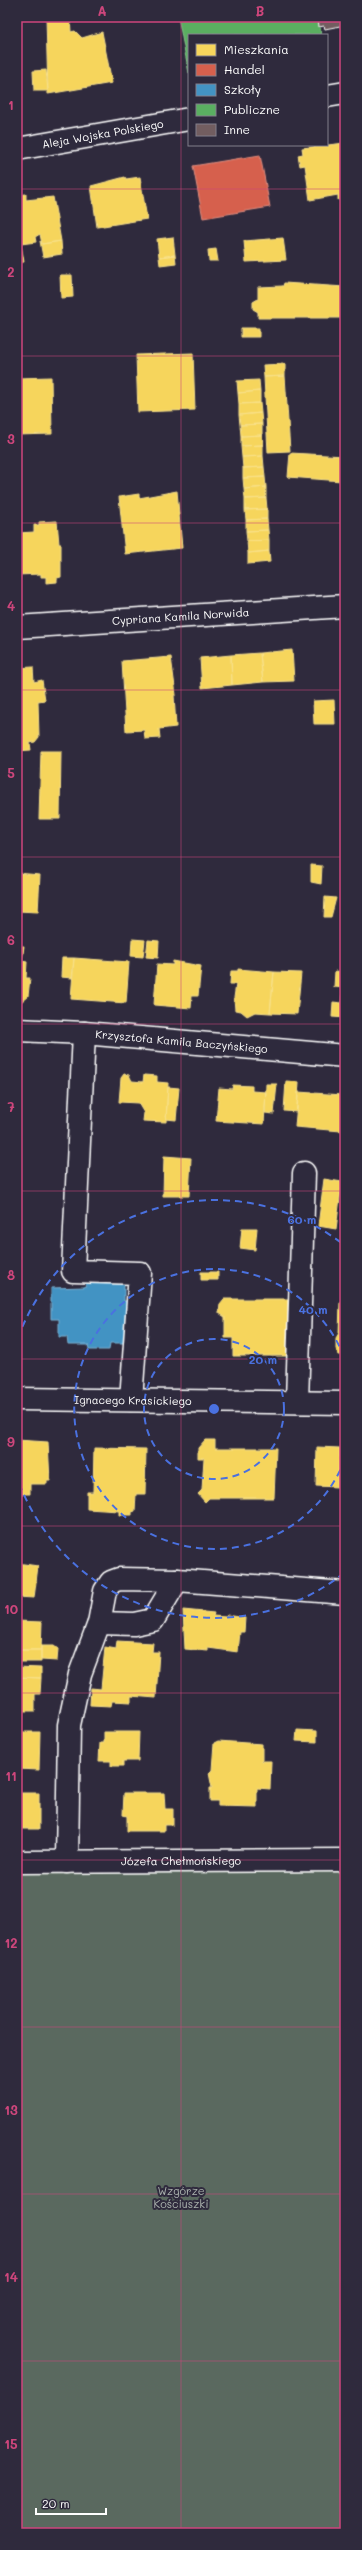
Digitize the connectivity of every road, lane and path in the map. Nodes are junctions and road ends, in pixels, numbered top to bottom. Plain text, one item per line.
1 (345, 93) edge
2 (328, 96) edge
3 (188, 120) edge
4 (17, 149) edge
5 (345, 606) edge
6 (17, 627) edge
7 (17, 1030) edge
8 (84, 1034) junction
9 (345, 1056) edge
10 (304, 1173) dead end
11 (17, 1399) edge
12 (131, 1400) junction
13 (297, 1402) junction
14 (345, 1403) edge
15 (178, 1580) junction
16 (345, 1592) edge
17 (99, 1624) junction
18 (345, 1860) edge
19 (17, 1862) edge
20 (67, 1862) junction

1 - 2 street
3 - 4 street, Aleja Wojska Polskiego
5 - 6 street, Cypriana Kamila Norwida
7 - 8 street, Krzysztofa Kamila Baczyńskiego
8 - 9 street, Krzysztofa Kamila Baczyńskiego
8 - 12 street
10 - 13 street
11 - 12 street, Ignacego Krasickiego
12 - 13 street, Ignacego Krasickiego
13 - 14 street, Ignacego Krasickiego
15 - 16 street
15 - 17 street
15 - 17 street
17 - 20 street
18 - 20 street, Józefa Chełmońskiego
19 - 20 street, Józefa Chełmońskiego

